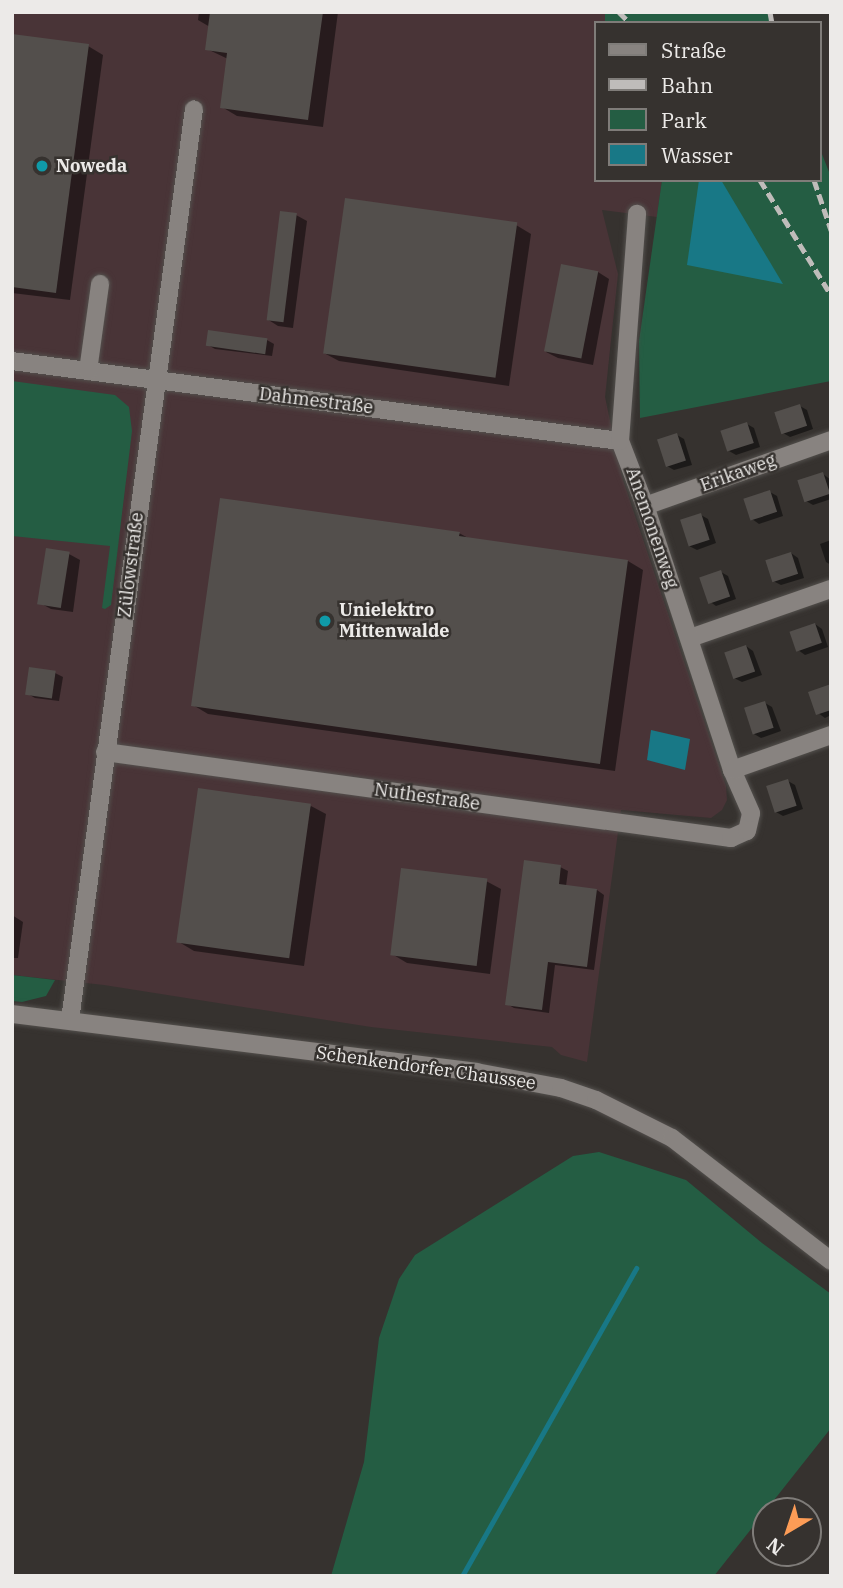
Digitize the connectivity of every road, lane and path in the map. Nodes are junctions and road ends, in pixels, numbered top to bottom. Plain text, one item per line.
1 (194, 110) dead end
2 (637, 214) dead end
3 (100, 284) dead end
4 (12, 361) edge
5 (88, 371) junction
6 (156, 380) junction
7 (620, 440) junction
8 (831, 440) edge
9 (645, 506) junction
10 (831, 589) edge
11 (690, 638) junction
12 (831, 736) edge
13 (105, 752) junction
14 (732, 769) junction
15 (747, 831) joint
16 (12, 1014) edge
17 (70, 1020) junction
18 (831, 1261) edge

1 - 6 street, Zülowstraße
2 - 7 street, Anemonenweg
3 - 5 street
4 - 5 street, Dahmestraße
5 - 6 street, Dahmestraße
6 - 7 street, Dahmestraße
6 - 13 street, Zülowstraße
7 - 9 street, Anemonenweg
8 - 9 street, Erikaweg
9 - 11 street, Anemonenweg
10 - 11 street
11 - 14 street, Anemonenweg
12 - 14 street
13 - 15 street, Nuthestraße
13 - 17 street, Zülowstraße
14 - 15 street, Anemonenweg
16 - 17 street, Schenkendorfer Chaussee
17 - 18 street, Schenkendorfer Chaussee

